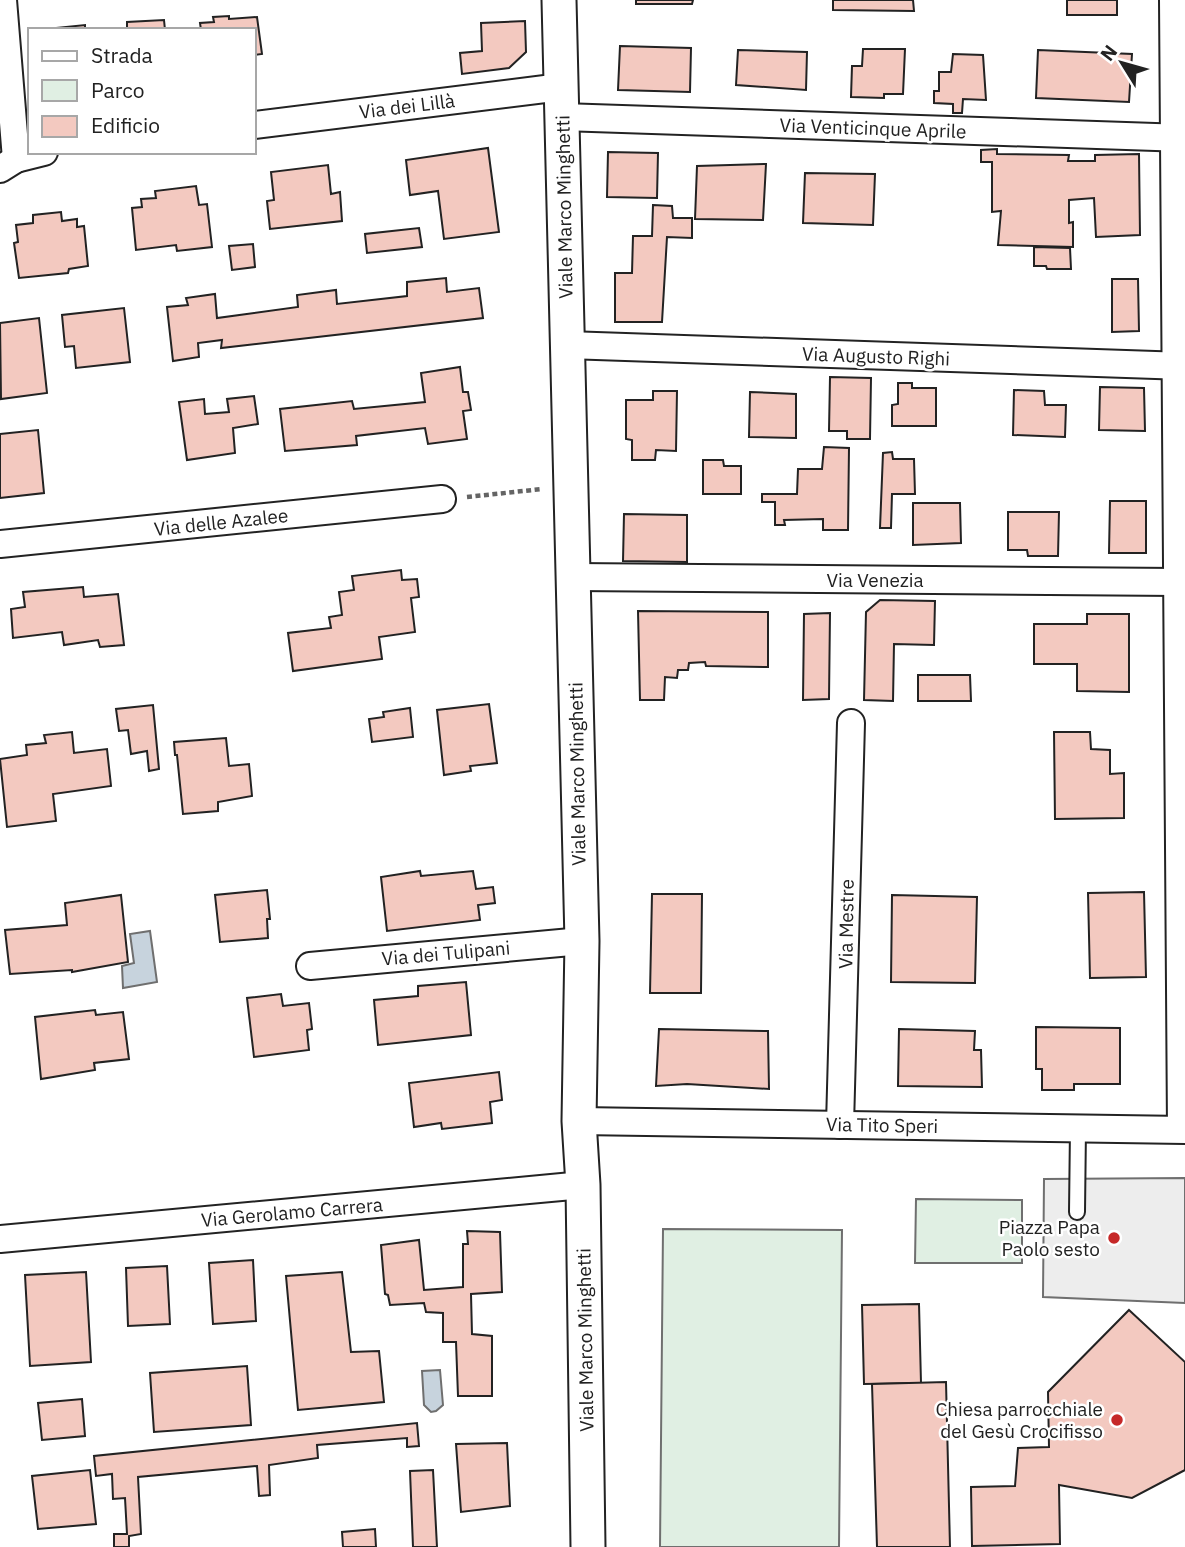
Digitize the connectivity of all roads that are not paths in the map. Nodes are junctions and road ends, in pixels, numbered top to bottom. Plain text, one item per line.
1 (3, 0) edge
2 (559, 0) edge
3 (1173, 0) edge
4 (561, 102) junction
5 (256, 125) edge
6 (1179, 138) edge
7 (38, 154) edge
8 (8, 164) edge
9 (567, 345) junction
10 (1180, 366) edge
11 (442, 499) road end
12 (0, 544) edge
13 (573, 577) junction
14 (1177, 582) junction
15 (1181, 641) edge
16 (851, 723) dead end
17 (582, 941) junction
18 (310, 966) dead end
19 (579, 1121) junction
20 (841, 1125) junction
21 (1078, 1128) junction
22 (1183, 1129) edge
23 (583, 1185) junction
24 (1077, 1212) dead end
25 (0, 1239) edge
26 (589, 1547) edge

1 - 8 street
2 - 4 street, Viale Marco Minghetti
3 - 6 street
4 - 5 street, Via dei Lillà
4 - 6 street, Via Venticinque Aprile
4 - 9 street, Viale Marco Minghetti
6 - 10 street
7 - 8 street
9 - 10 street, Via Augusto Righi
9 - 13 street, Viale Marco Minghetti
10 - 14 street
11 - 12 street, Via delle Azalee
13 - 14 street, Via Venezia
13 - 17 street, Viale Marco Minghetti
14 - 15 street
15 - 22 street
16 - 20 street, Via Mestre
17 - 18 street, Via dei Tulipani
17 - 19 street, Viale Marco Minghetti
19 - 20 street, Via Tito Speri
19 - 23 street, Viale Marco Minghetti
20 - 21 street, Via Tito Speri
21 - 22 street, Via Tito Speri
21 - 24 lane
23 - 25 street, Via Gerolamo Carrera
23 - 26 street, Viale Marco Minghetti

